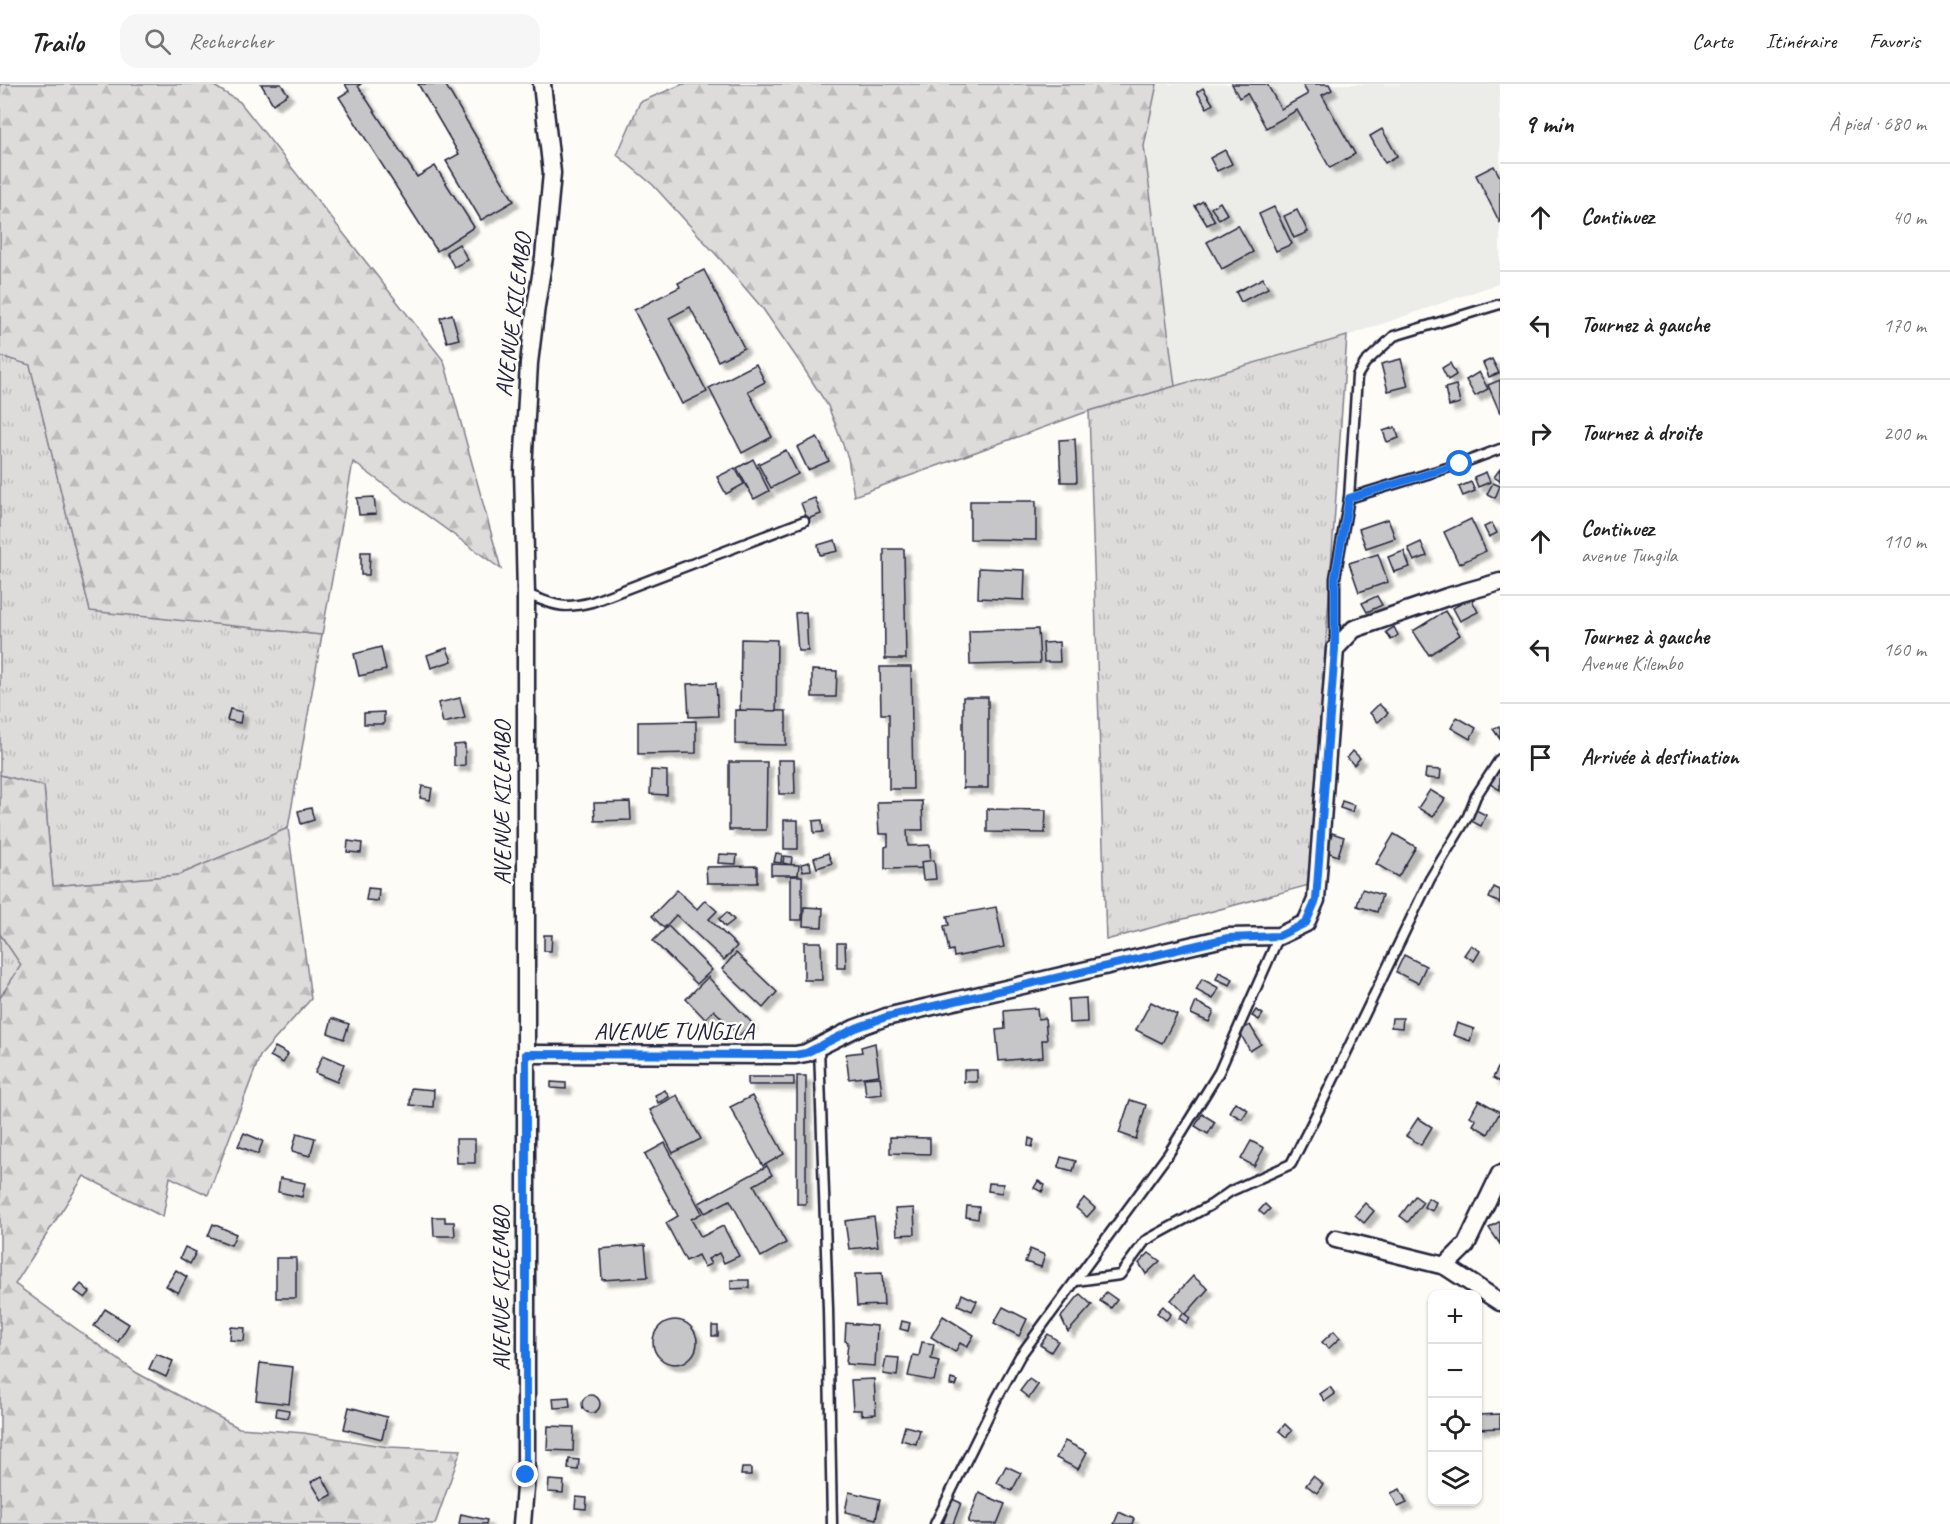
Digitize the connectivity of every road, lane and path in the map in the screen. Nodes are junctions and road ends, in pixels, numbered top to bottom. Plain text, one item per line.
1 (542, 84) edge
2 (1500, 304) edge
3 (1500, 449) edge
4 (1349, 498) junction
5 (804, 521) dead end
6 (1500, 582) edge
7 (526, 594) junction
8 (1335, 649) junction
9 (1500, 759) edge
10 (1279, 936) junction
11 (819, 1047) junction
12 (526, 1054) junction
13 (1500, 1174) edge
14 (1336, 1239) dead end
15 (1445, 1266) junction
16 (1076, 1281) junction
17 (1500, 1302) edge
18 (522, 1524) edge
19 (832, 1524) edge
20 (935, 1524) edge

1 - 7 street, AVENUE KILEMBO
2 - 4 lane
3 - 4 lane
4 - 8 lane
5 - 7 lane
6 - 8 street
7 - 12 street, AVENUE KILEMBO
8 - 10 street
9 - 16 lane
10 - 11 street, AVENUE TUNGILA
10 - 16 lane
11 - 12 street, AVENUE TUNGILA
11 - 19 lane
12 - 18 street, AVENUE KILEMBO
13 - 15 street
14 - 15 street
15 - 17 street
16 - 20 lane

